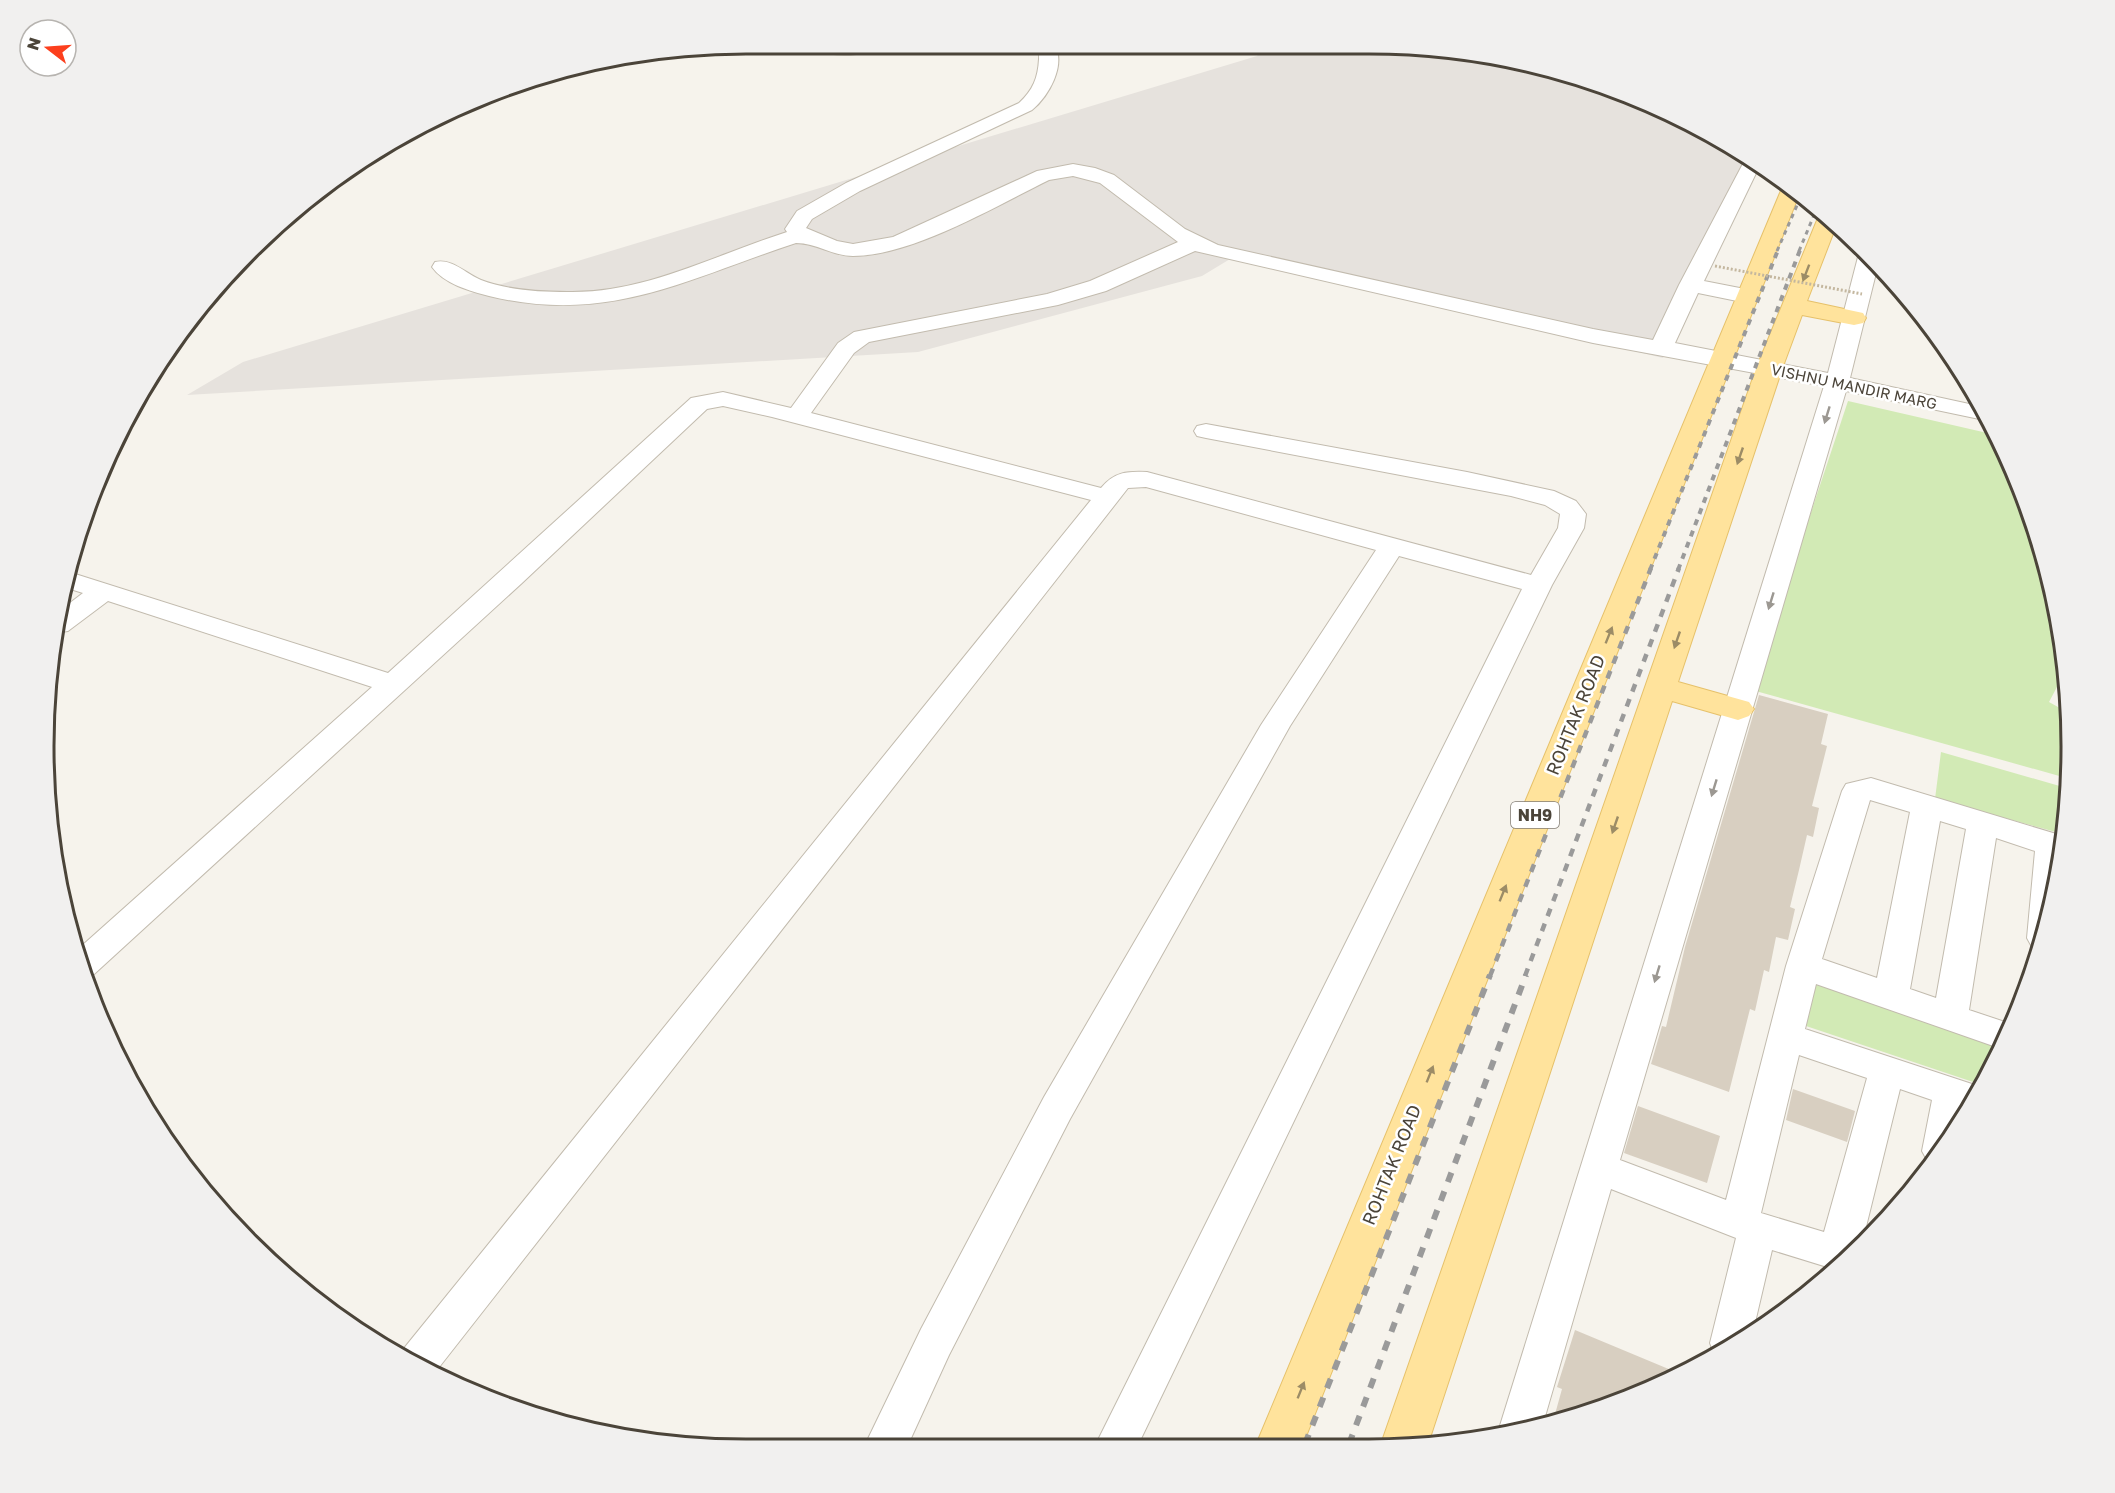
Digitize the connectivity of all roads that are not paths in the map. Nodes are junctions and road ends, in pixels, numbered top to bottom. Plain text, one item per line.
1 (1048, 54) edge
2 (1749, 168) edge
3 (1788, 196) edge
4 (1825, 226) edge
5 (802, 236) junction
6 (1194, 243) junction
7 (1866, 266) edge
8 (443, 267) dead end
9 (1690, 285) junction
10 (1747, 296) junction
11 (1853, 304) junction
12 (1794, 306) junction
13 (1670, 350) junction
14 (1721, 359) junction
15 (1770, 369) junction
16 (1837, 382) junction
17 (1975, 413) edge
18 (797, 416) junction
19 (1206, 431) dead end
20 (1108, 496) junction
21 (1392, 546) junction
22 (74, 582) edge
23 (1538, 585) junction
24 (104, 591) junction
25 (66, 619) edge
26 (393, 684) junction
27 (1661, 688) junction
28 (1738, 710) junction
29 (1927, 806) junction
30 (1983, 823) junction
31 (2054, 844) edge
32 (88, 960) edge
33 (1803, 966) junction
34 (1891, 997) junction
35 (1950, 1017) junction
36 (1998, 1034) edge
37 (1785, 1036) junction
38 (1887, 1071) junction
39 (1963, 1096) edge
40 (1598, 1168) junction
41 (1749, 1226) junction
42 (1845, 1248) edge
43 (1840, 1253) edge
44 (1731, 1336) edge
45 (422, 1358) edge
46 (1522, 1421) edge
47 (1406, 1438) edge
48 (889, 1439) edge
49 (1119, 1439) edge
50 (1281, 1439) edge

1 - 5 street
2 - 9 street
3 - 10 main road, ROHTAK ROAD / NH9
4 -> 12 main road
5 - 6 street, VISHNU MANDIR MARG
5 - 8 street
6 - 13 street, VISHNU MANDIR MARG
6 - 18 street
7 - 11 street
9 - 10 street
9 - 13 street
10 - 14 main road, ROHTAK ROAD / NH9
11 - 12 main road
11 - 16 street
12 - 15 main road
13 - 14 street, VISHNU MANDIR MARG
14 - 15 street, VISHNU MANDIR MARG
50 -> 14 main road, ROHTAK ROAD / NH9
15 - 16 street, VISHNU MANDIR MARG
15 -> 27 main road
16 - 17 street, VISHNU MANDIR MARG
16 -> 28 street
18 - 20 street
18 - 26 street
19 - 23 street
20 - 21 street
20 - 45 street
21 - 23 street
21 - 48 street
22 - 24 street
23 - 49 street
24 - 25 street
24 - 26 street
26 - 32 street
27 - 28 main road
27 -> 47 main road
28 -> 40 street
29 - 30 street
29 - 33 street
29 - 34 street
30 - 31 street
30 - 35 street
33 - 34 street
33 - 37 street
34 - 35 street
35 - 36 street
37 - 38 street
37 - 41 street
38 - 39 street
38 - 42 street
40 - 41 street
40 - 46 street
41 - 43 street
41 - 44 street

